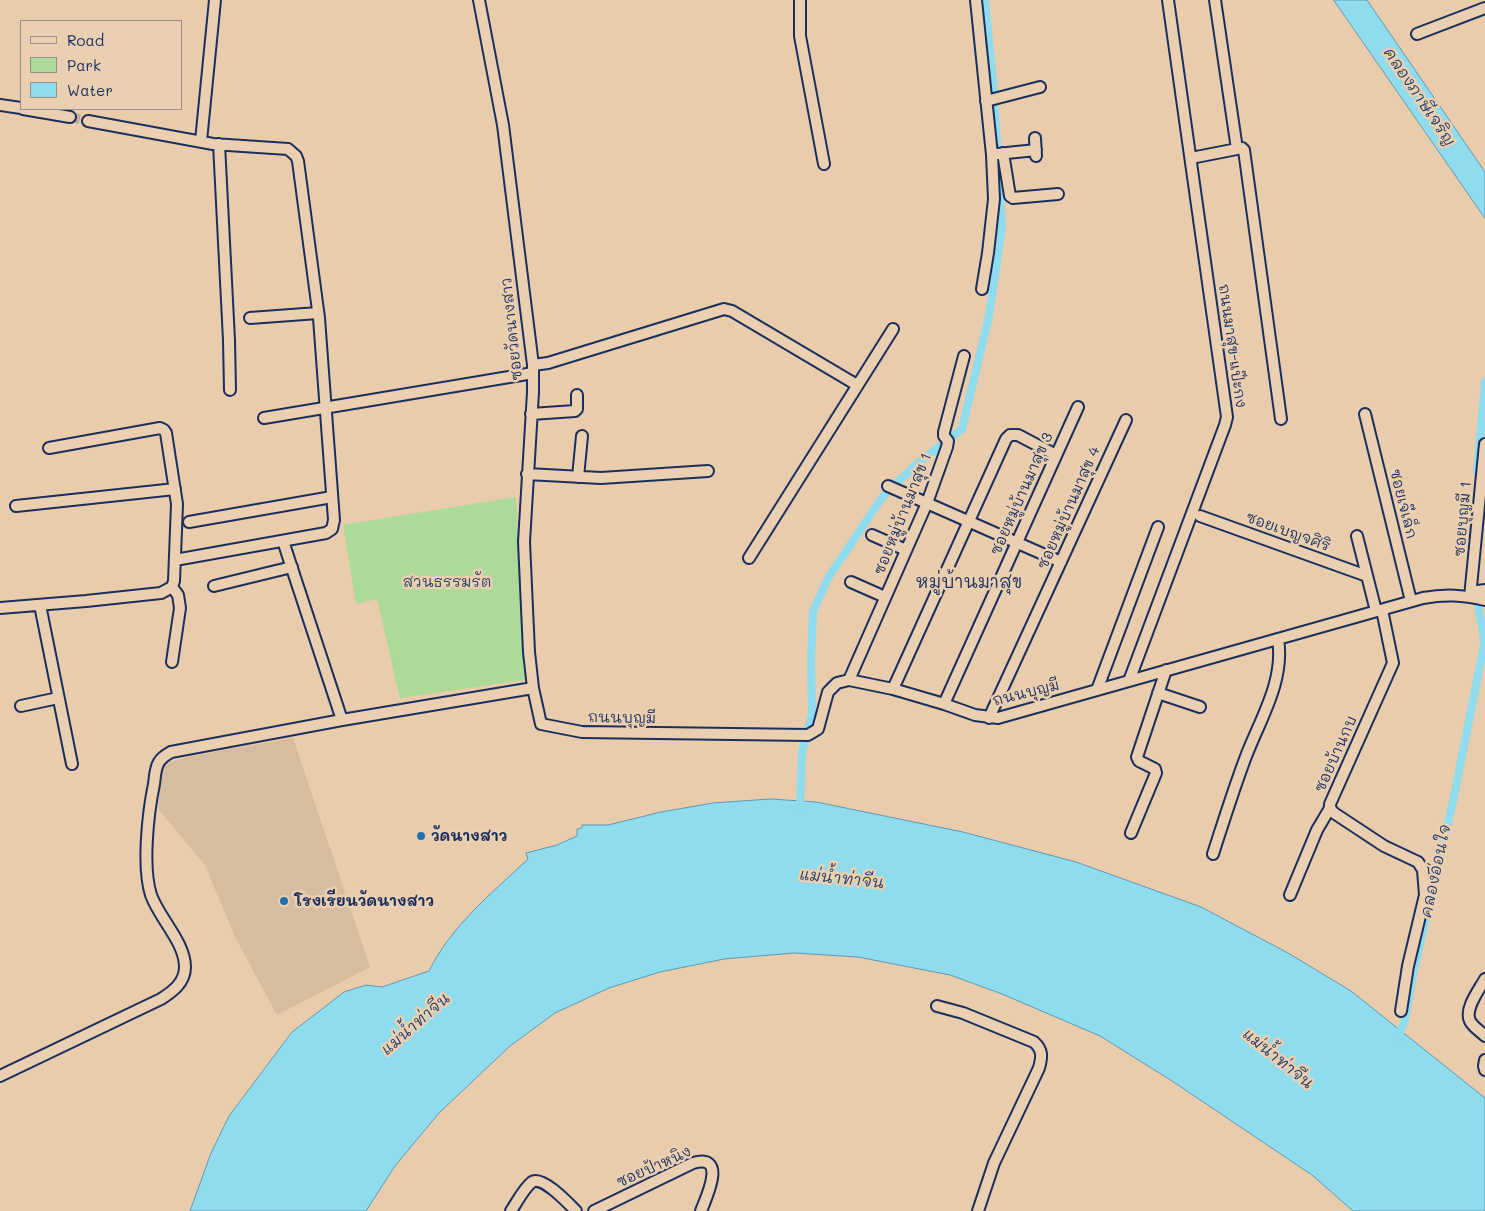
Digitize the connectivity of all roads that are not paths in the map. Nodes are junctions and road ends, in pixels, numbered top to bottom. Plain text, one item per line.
1 (214, 0) edge
2 (479, 0) edge
3 (800, 0) edge
4 (976, 0) edge
5 (1168, 0) edge
6 (1215, 0) edge
7 (1485, 8) edge
8 (1417, 34) dead end
9 (1040, 87) dead end
10 (986, 101) junction
11 (0, 104) edge
12 (20, 109) edge
13 (28, 110) edge
14 (70, 117) tunnel mouth
15 (88, 122) tunnel mouth
16 (1035, 138) dead end
17 (201, 141) junction
18 (219, 144) junction
19 (1237, 149) junction
20 (1003, 153) junction
21 (992, 155) junction
22 (1190, 158) junction
23 (824, 164) dead end
24 (1058, 194) dead end
25 (982, 289) dead end
26 (318, 313) junction
27 (250, 318) dead end
28 (893, 329) dead end
29 (964, 356) dead end
30 (533, 369) junction
31 (857, 385) junction
32 (230, 390) dead end
33 (577, 395) dead end
34 (1078, 406) dead end
35 (326, 408) junction
36 (532, 414) junction
37 (1365, 414) dead end
38 (264, 418) dead end
39 (1281, 419) dead end
40 (1126, 420) dead end
41 (582, 436) dead end
42 (1485, 444) edge
43 (49, 448) dead end
44 (1056, 455) junction
45 (708, 471) dead end
46 (527, 474) junction
47 (578, 477) junction
48 (888, 486) dead end
49 (175, 489) junction
50 (332, 497) junction
51 (927, 503) junction
52 (16, 506) dead end
53 (1482, 510) edge
54 (1200, 516) dead end
55 (189, 522) dead end
56 (970, 522) junction
57 (1158, 527) dead end
58 (872, 535) dead end
59 (1357, 536) dead end
60 (283, 541) junction
61 (1016, 542) junction
62 (906, 550) junction
63 (749, 558) dead end
64 (175, 560) junction
65 (1061, 562) junction
66 (292, 567) junction
67 (1367, 576) junction
68 (850, 582) dead end
69 (214, 586) dead end
70 (172, 587) junction
71 (1485, 590) edge
72 (1471, 594) junction
73 (885, 597) junction
74 (1485, 600) edge
75 (1411, 601) junction
76 (40, 605) junction
77 (0, 608) edge
78 (1379, 610) junction
79 (1278, 639) junction
80 (172, 662) dead end
81 (1166, 670) junction
82 (850, 680) junction
83 (1129, 681) junction
84 (533, 688) junction
85 (893, 689) junction
86 (1097, 690) junction
87 (1158, 693) junction
88 (58, 698) junction
89 (944, 704) junction
90 (21, 706) dead end
91 (1200, 707) dead end
92 (989, 718) junction
93 (342, 720) junction
94 (541, 724) joint
95 (72, 764) dead end
96 (1330, 808) junction
97 (1130, 833) dead end
98 (1213, 854) dead end
99 (1290, 895) dead end
100 (1485, 979) edge
101 (937, 1006) dead end
102 (1400, 1011) dead end
103 (1485, 1036) edge
104 (1485, 1060) edge
105 (1485, 1070) edge
106 (0, 1076) edge
107 (511, 1211) edge
108 (576, 1211) edge
109 (594, 1211) edge
110 (701, 1211) edge
111 (978, 1211) edge

1 - 17 street
2 - 30 street, ซอยวัดนางสาว
3 - 23 street
4 - 10 street
5 - 22 street, ถนนมาสุข-แป๊ะกง
6 - 19 street
7 - 8 street
9 - 10 street
10 - 21 street
11 - 12 street
13 - 14 street
15 - 17 street
16 - 20 street
17 - 18 street
18 - 26 street
18 - 32 street
19 - 22 street
19 - 39 street
20 - 21 street
20 - 24 street
21 - 25 street
22 - 83 street, ถนนมาสุข-แป๊ะกง
26 - 27 street
26 - 35 street
28 - 31 street
29 - 51 street, ซอยหมู่บ้านมาสุข 1
30 - 31 street
30 - 35 street
30 - 36 street, ซอยวัดนางสาว
31 - 63 street
33 - 36 street
34 - 44 street, ซอยหมู่บ้านมาสุข 3
35 - 38 street
35 - 50 street
36 - 46 street, ซอยวัดนางสาว
37 - 75 street, ซอยเจ๊เล็ก
40 - 65 street, ซอยหมู่บ้านมาสุข 4
41 - 47 street
42 - 53 street, ซอยบุญมี 1
43 - 49 street
44 - 56 street
44 - 61 street, ซอยหมู่บ้านมาสุข 3
45 - 47 street
46 - 47 street
46 - 84 street, ซอยวัดนางสาว
48 - 51 street
49 - 52 street
49 - 64 street
50 - 55 street
50 - 60 street
51 - 56 street
51 - 62 street, ซอยหมู่บ้านมาสุข 1
53 - 72 street, ซอยบุญมี 1
54 - 67 street, ซอยเบญจศิริ
56 - 61 street
56 - 85 street
57 - 86 street
58 - 62 street
59 - 67 street
60 - 64 street
60 - 66 street
61 - 65 street
61 - 89 street, ซอยหมู่บ้านมาสุข 3
62 - 73 street, ซอยหมู่บ้านมาสุข 1
64 - 70 street
65 - 92 street, ซอยหมู่บ้านมาสุข 4
66 - 69 street
66 - 93 street
67 - 78 street
68 - 73 street
70 - 76 street
70 - 80 street
71 - 72 street
72 - 74 street, ถนนบุญมี
72 - 75 street, ถนนบุญมี
73 - 82 street, ซอยหมู่บ้านมาสุข 1
75 - 78 street, ถนนบุญมี
76 - 77 street
76 - 88 street
78 - 79 street, ถนนบุญมี
78 - 96 street, ซอยบ้านกบ
79 - 81 street, ถนนบุญมี
79 - 98 street
81 - 83 street, ถนนบุญมี
81 - 87 street
82 - 85 street, ถนนบุญมี
82 - 94 street, ถนนบุญมี
83 - 86 street, ถนนบุญมี
84 - 93 street
84 - 94 street, ซอยวัดนางสาว
85 - 89 street, ถนนบุญมี
86 - 92 street, ถนนบุญมี
87 - 91 street
87 - 97 street
88 - 90 street
88 - 95 street
89 - 92 street, ถนนบุญมี
93 - 106 street
96 - 99 street
96 - 102 street, ซอยบ้านกบ
100 - 103 street
101 - 111 street
104 - 105 street
107 - 108 street
109 - 110 street, ซอยป้าหนิง

